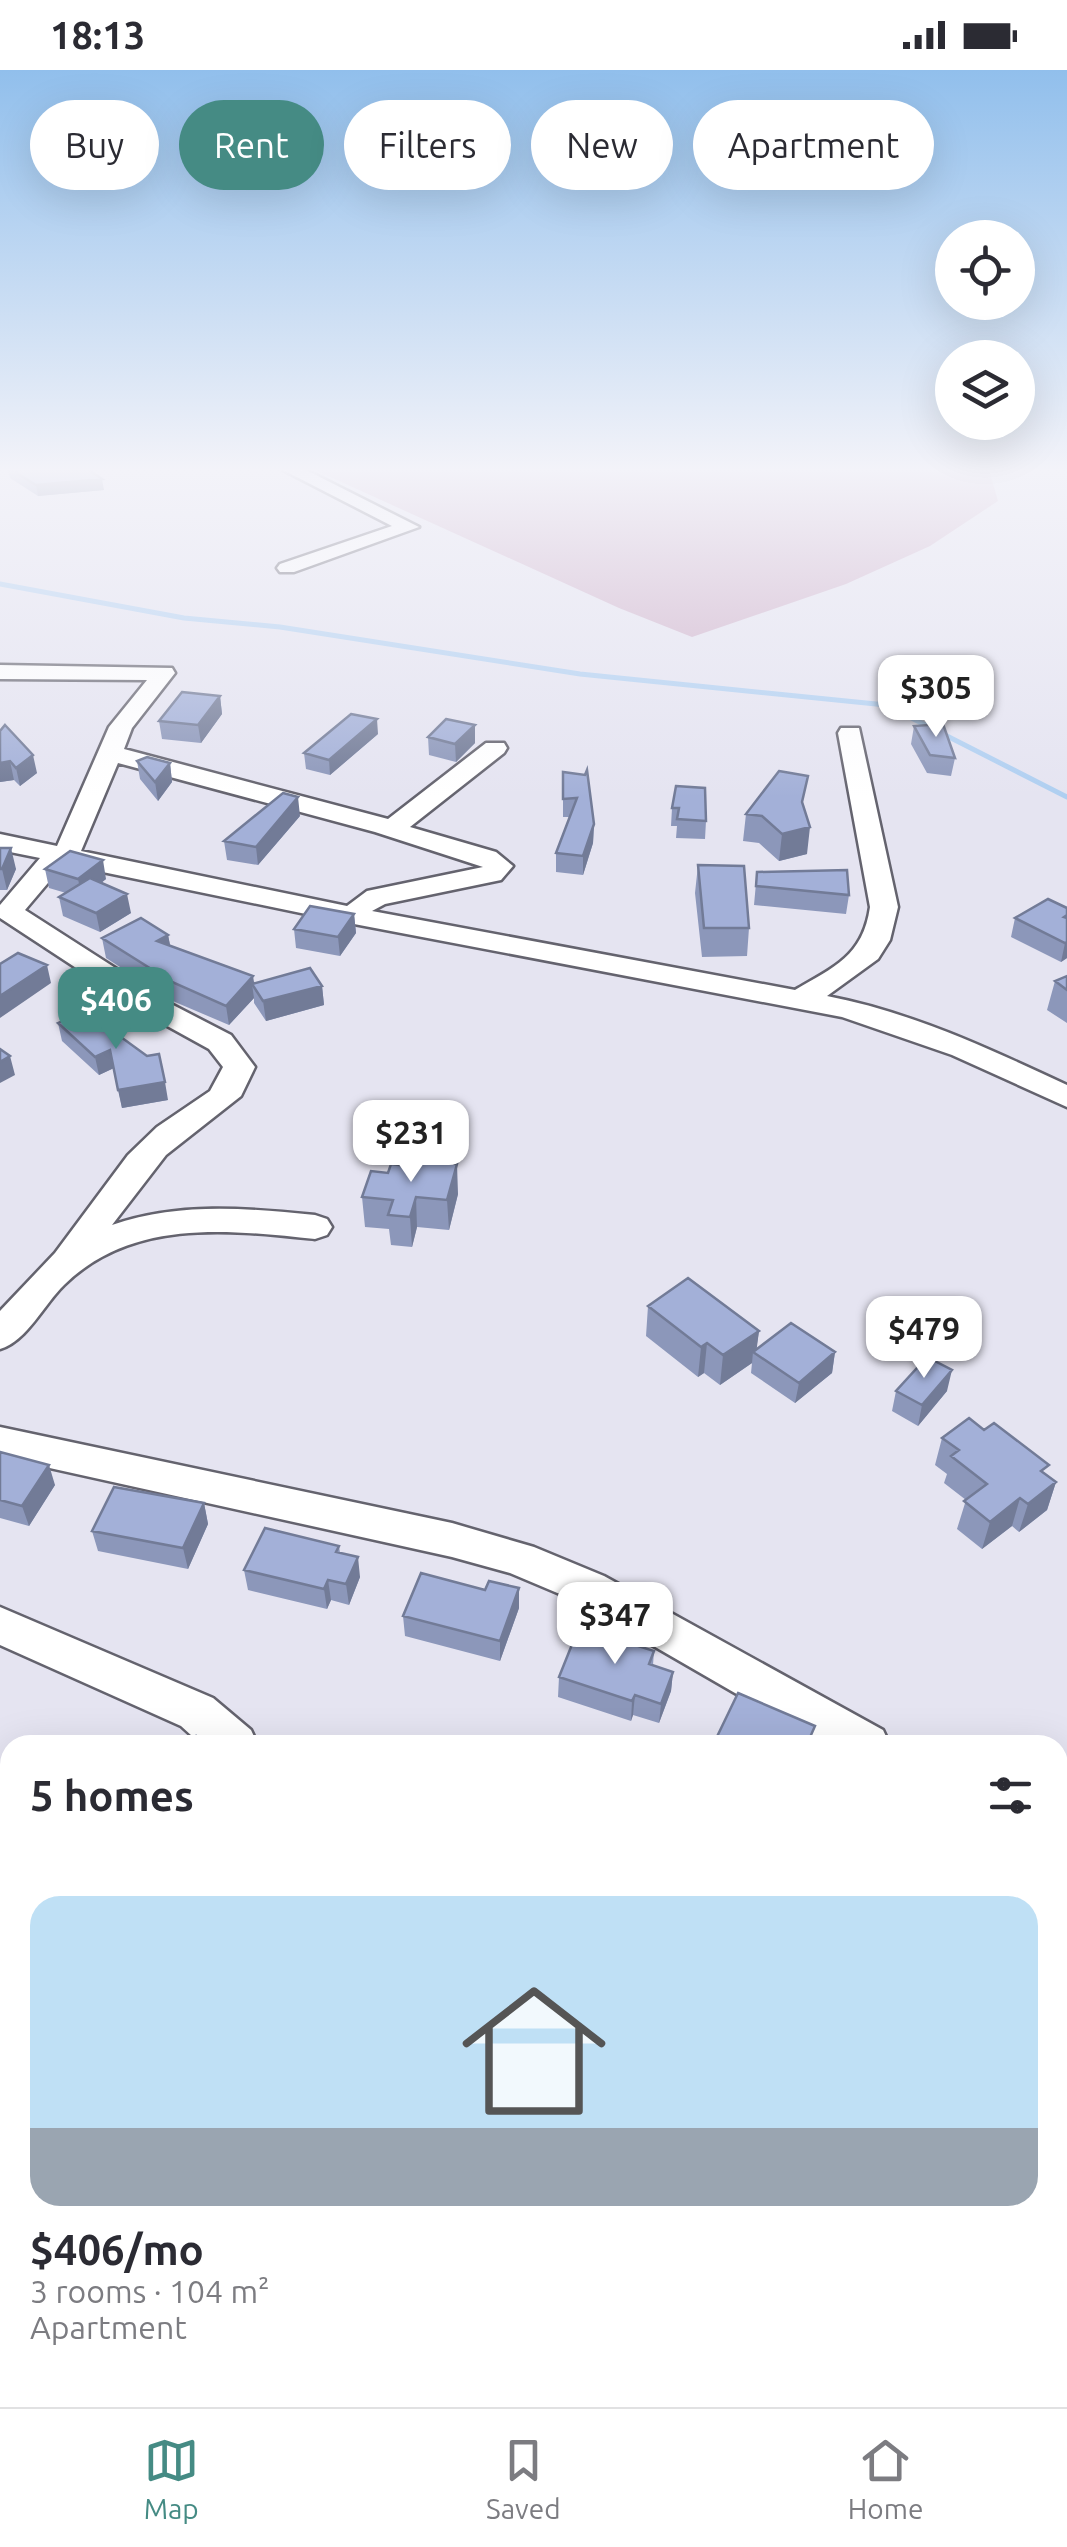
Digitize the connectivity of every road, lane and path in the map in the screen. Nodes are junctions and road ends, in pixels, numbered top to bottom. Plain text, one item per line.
1 (0, 672) edge
2 (850, 733) dead end
3 (495, 748) dead end
4 (110, 753) junction
5 (392, 830) junction
6 (0, 842) edge
7 (62, 855) junction
8 (4, 914) edge
9 (354, 916) junction
10 (802, 998) junction
11 (1067, 1097) edge
12 (316, 1227) dead end
13 (68, 1262) junction
14 (0, 1336) edge
15 (0, 1442) edge
16 (0, 1625) edge
17 (223, 1735) edge
18 (849, 1735) edge

1 - 4 street
2 - 10 street
3 - 5 street
4 - 5 street
4 - 7 street
5 - 9 street
6 - 7 street
7 - 8 street
7 - 9 street
8 - 13 street
9 - 10 street
10 - 11 street
12 - 13 street
13 - 14 street
15 - 18 street
16 - 17 street

